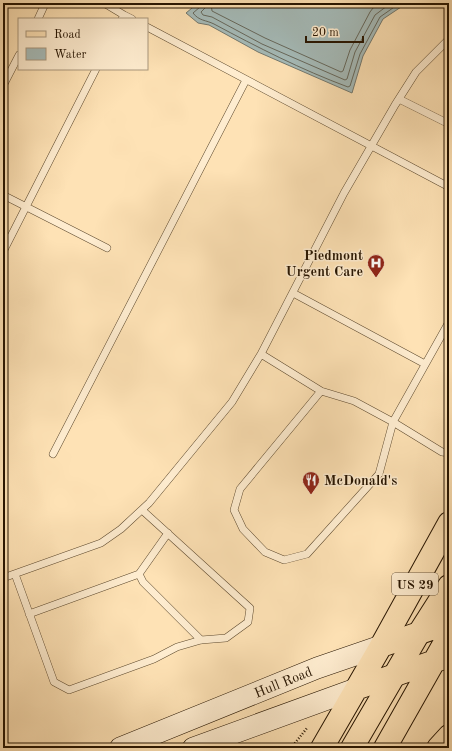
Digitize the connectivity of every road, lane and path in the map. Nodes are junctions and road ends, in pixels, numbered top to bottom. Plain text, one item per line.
1 (104, 3) edge
2 (44, 6) dead end
3 (123, 17) edge
4 (38, 18) edge
5 (148, 28) edge
6 (449, 39) edge
7 (18, 57) edge
8 (96, 70) edge
9 (246, 80) junction
10 (3, 86) edge
11 (399, 99) junction
12 (449, 124) edge
13 (371, 146) junction
14 (449, 187) edge
15 (3, 195) edge
16 (27, 207) junction
17 (107, 248) dead end
18 (3, 252) edge
19 (293, 293) junction
20 (449, 322) edge
21 (261, 354) junction
22 (425, 364) junction
23 (321, 391) junction
24 (393, 422) junction
25 (449, 453) edge
26 (53, 454) dead end
27 (142, 510) junction
28 (449, 523) edge
29 (168, 533) junction
30 (15, 574) junction
31 (138, 574) junction
32 (3, 578) edge
33 (449, 586) edge
34 (29, 614) junction
35 (449, 623) edge
36 (419, 633) junction
37 (449, 635) edge
38 (201, 640) junction
39 (380, 646) junction
40 (442, 658) edge
41 (395, 674) junction
42 (358, 688) junction
43 (308, 726) dead end
44 (449, 736) edge
45 (120, 748) edge
46 (193, 748) edge
47 (291, 748) edge
48 (322, 748) edge
49 (352, 748) edge
50 (385, 748) edge
51 (438, 748) edge

1 - 3 lane
2 - 4 lane
5 - 9 lane
6 - 11 lane
7 - 10 lane
8 - 16 lane
9 - 13 lane
9 - 26 lane
11 - 12 lane
11 - 13 lane
13 - 14 lane
13 - 19 lane
15 - 16 lane
16 - 17 lane
16 - 18 lane
19 - 21 lane
19 - 22 lane
20 - 22 lane
21 - 23 lane
21 - 27 lane
22 - 24 lane
23 - 24 lane
23 - 24 lane
24 - 25 lane
27 - 29 lane
27 - 30 lane
28 - 39 main road, US 29
29 - 31 lane
29 - 38 lane
30 - 32 lane
30 - 34 lane
31 - 34 lane
31 - 38 lane
33 - 36 main road
34 - 38 lane
35 - 36 main road, Hull Road
36 - 39 main road, Hull Road
36 - 41 main road
37 - 40 main road
39 - 42 main road, US 29
39 - 45 main road, Hull Road
40 - 41 main road
40 - 50 main road
41 - 42 main road
41 - 49 main road
42 - 46 main road
42 - 48 main road, US 29
43 - 47 path
44 - 51 main road

